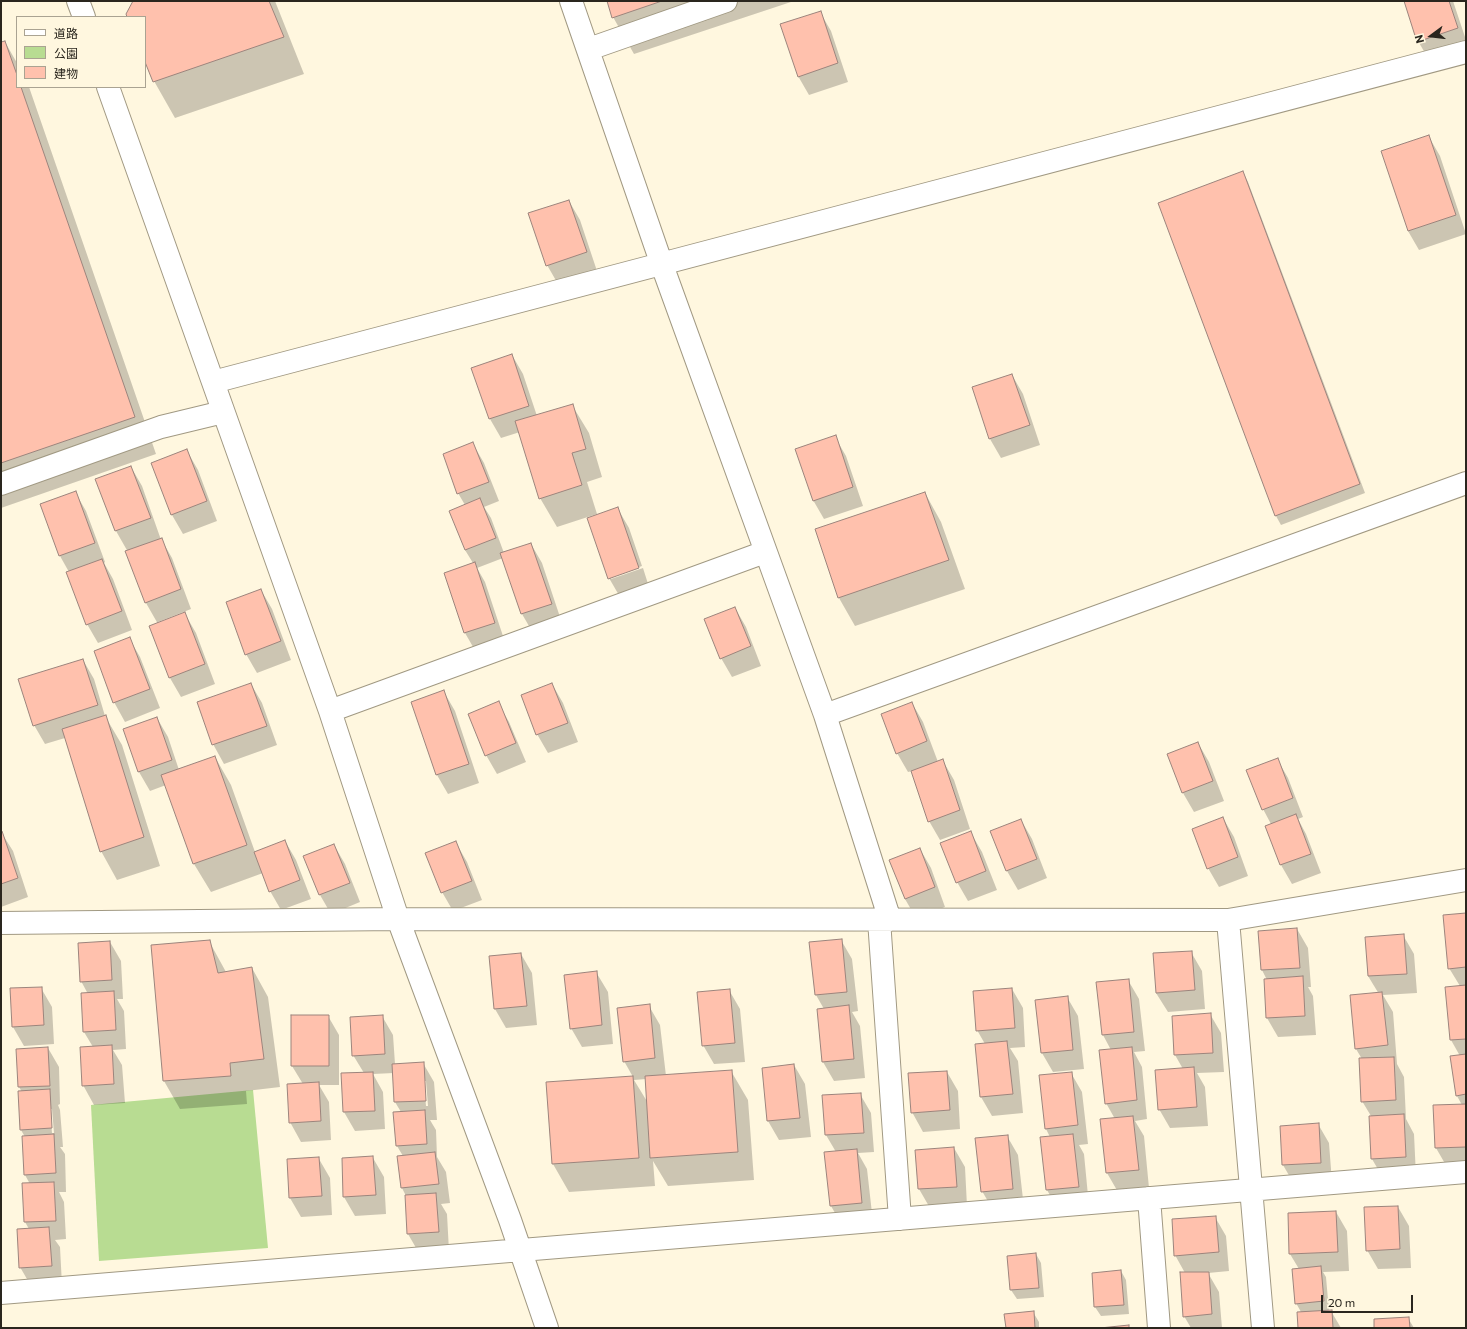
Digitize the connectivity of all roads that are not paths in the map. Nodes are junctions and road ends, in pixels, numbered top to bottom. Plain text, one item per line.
1 (78, 1) edge
2 (572, 1) edge
3 (726, 1) edge
4 (84, 16) edge
5 (589, 49) junction
6 (1466, 52) edge
7 (108, 88) edge
8 (662, 265) junction
9 (213, 382) junction
10 (223, 412) junction
11 (1466, 483) edge
12 (1, 484) edge
13 (765, 552) junction
14 (330, 711) junction
15 (825, 715) junction
16 (1466, 880) edge
17 (398, 919) junction
18 (885, 920) junction
19 (1228, 920) junction
20 (1, 922) edge
21 (1466, 1172) edge
22 (1251, 1190) junction
23 (1148, 1198) junction
24 (900, 1219) junction
25 (521, 1250) junction
26 (1, 1293) edge
27 (547, 1328) edge
28 (1159, 1328) edge
29 (1263, 1328) edge

1 - 4 street
2 - 5 street
3 - 5 street
5 - 8 street
6 - 8 street
7 - 9 street
8 - 9 street
8 - 13 street
9 - 10 street
10 - 12 street
10 - 14 street
11 - 15 street
13 - 14 street
13 - 15 street
14 - 17 street
15 - 18 street
16 - 19 street
17 - 18 street
17 - 20 street
17 - 25 street
18 - 19 street
18 - 24 street
19 - 22 street
21 - 22 street
22 - 23 street
22 - 29 street
23 - 24 street
23 - 28 street
24 - 25 street
25 - 26 street
25 - 27 street

